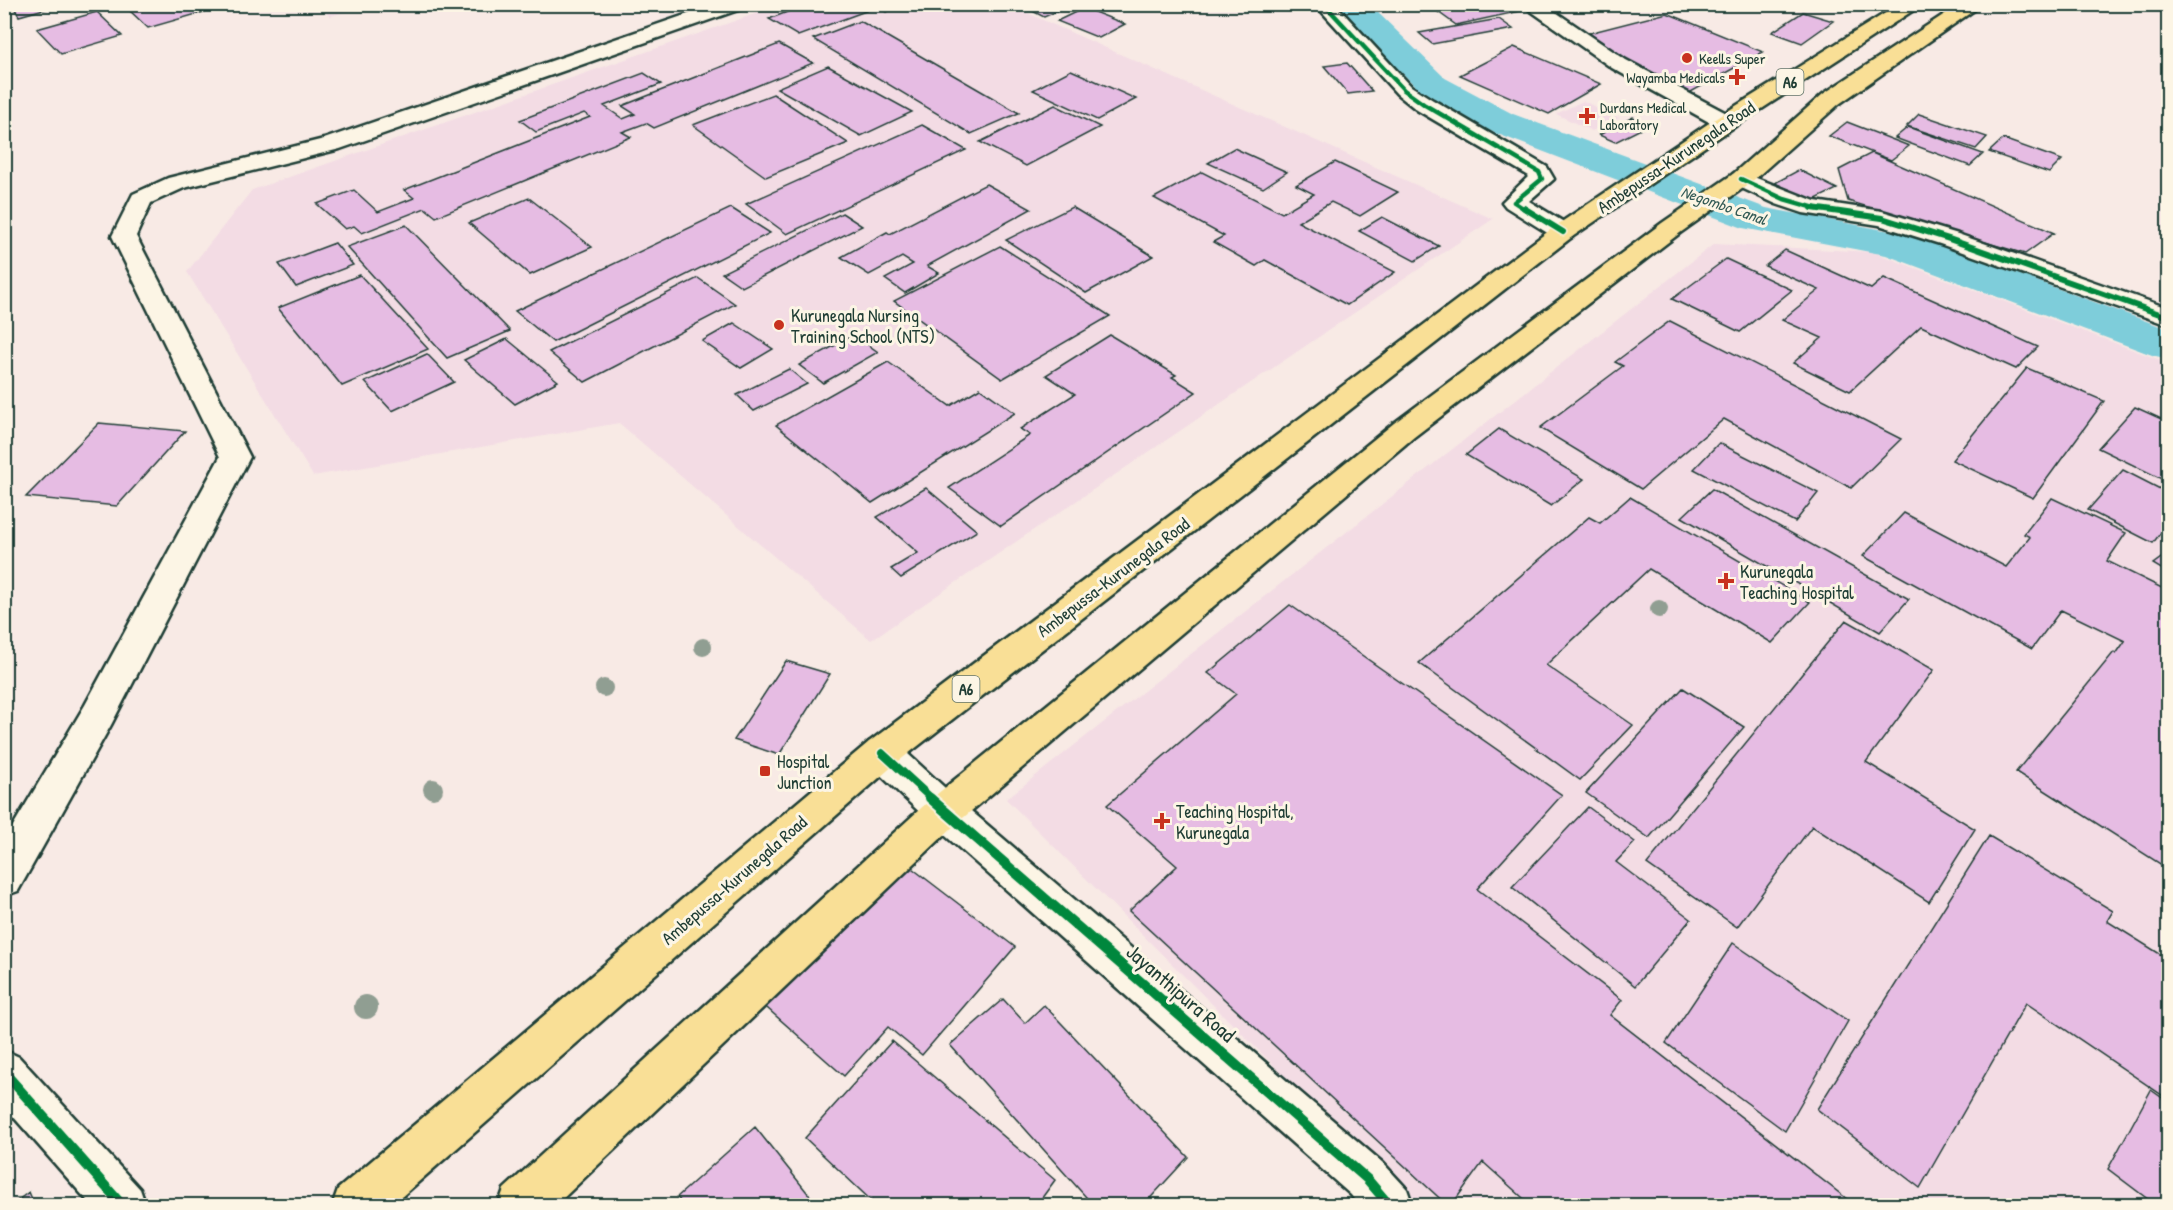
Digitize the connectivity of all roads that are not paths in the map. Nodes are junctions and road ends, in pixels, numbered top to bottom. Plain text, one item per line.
1 (738, 4) edge
2 (1324, 4) edge
3 (1530, 4) edge
4 (1914, 4) edge
5 (1974, 4) edge
6 (1726, 122) junction
7 (1741, 179) junction
8 (1563, 232) junction
9 (2169, 317) edge
10 (882, 753) junction
11 (944, 811) junction
12 (4, 878) edge
13 (4, 1072) edge
14 (123, 1206) edge
15 (355, 1206) edge
16 (521, 1206) edge
17 (1390, 1206) edge

1 - 12 street
2 - 8 street
3 - 6 street
4 - 6 highway, Ambepussa-Kurunegala Road / A6
5 - 7 highway, A6
6 - 8 highway, Ambepussa-Kurunegala Road / A6
7 - 9 street
7 - 11 highway, A6
8 - 10 highway, Ambepussa-Kurunegala Road / A6
10 - 11 street, Jayanthipura Road
10 - 15 highway, Ambepussa-Kurunegala Road / A6
11 - 16 highway, A6
11 - 17 street, Jayanthipura Road
13 - 14 street

